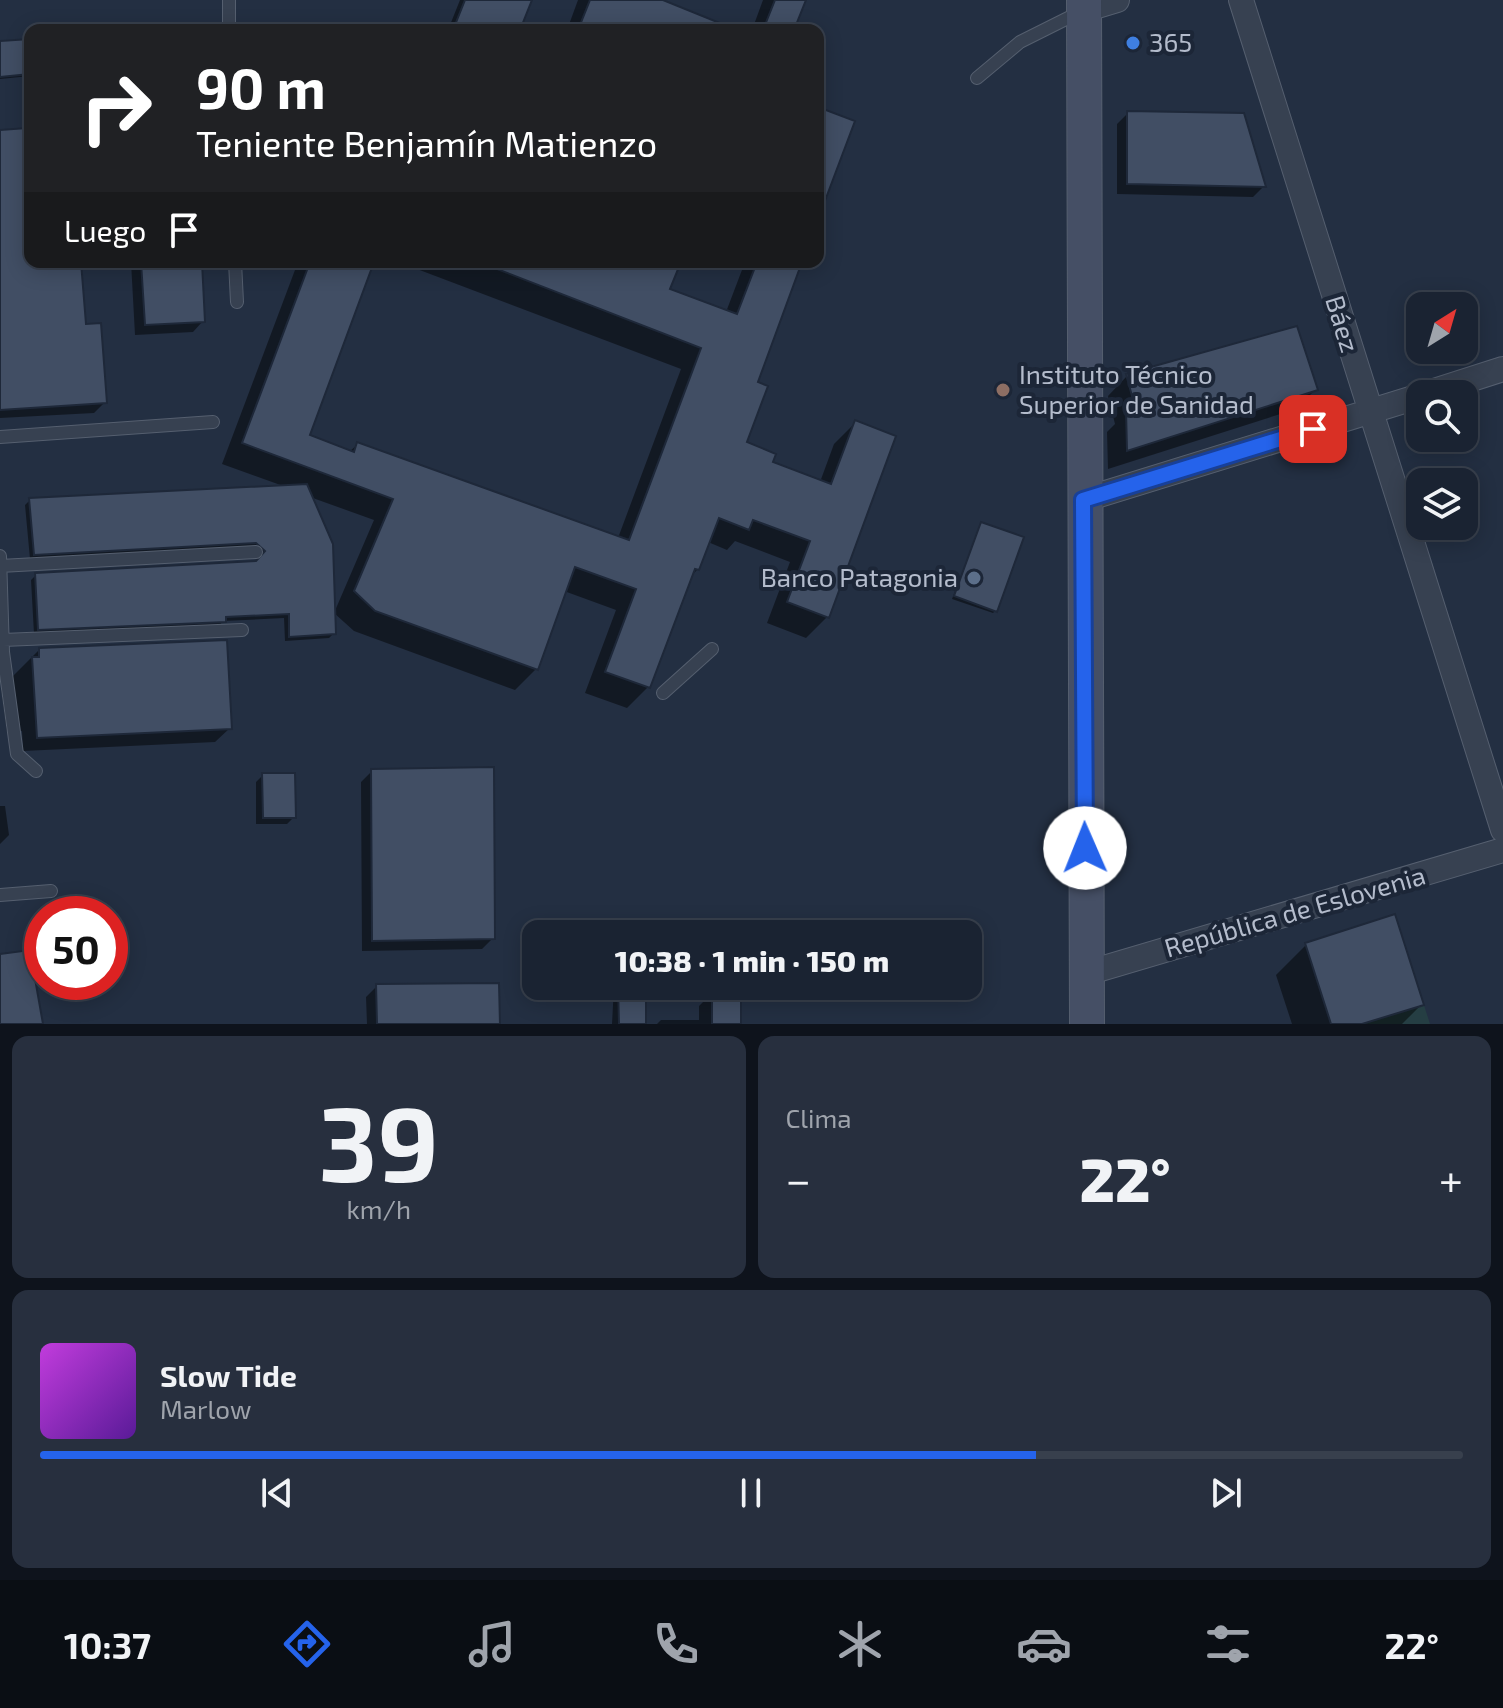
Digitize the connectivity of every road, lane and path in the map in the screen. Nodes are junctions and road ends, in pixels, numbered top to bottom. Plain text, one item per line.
1 (229, 0) edge
2 (1117, 0) edge
3 (1241, 0) edge
4 (1084, 5) edge
5 (229, 24) edge
6 (977, 78) dead end
7 (235, 268) edge
8 (237, 302) dead end
9 (1503, 369) edge
10 (1469, 380) edge
11 (1406, 400) edge
12 (1370, 412) junction
13 (213, 422) dead end
14 (0, 437) edge
15 (1083, 500) junction
16 (256, 552) dead end
17 (0, 562) edge
18 (242, 630) dead end
19 (2, 648) edge
20 (712, 649) dead end
21 (663, 693) dead end
22 (36, 771) dead end
23 (1503, 830) edge
24 (1503, 850) edge
25 (51, 891) dead end
26 (0, 895) edge
27 (1087, 973) junction
28 (1087, 1024) edge

1 - 5 lane
2 - 4 street
3 - 12 street, Báez
4 - 6 lane
4 - 15 main road
7 - 8 lane
9 - 10 street
11 - 12 street
12 - 15 street
12 - 23 street, Báez
13 - 14 lane
15 - 27 main road
16 - 17 lane
17 - 19 lane
18 - 19 lane
19 - 22 lane
20 - 21 lane
24 - 27 street, República de Eslovenia
25 - 26 lane
27 - 28 main road

